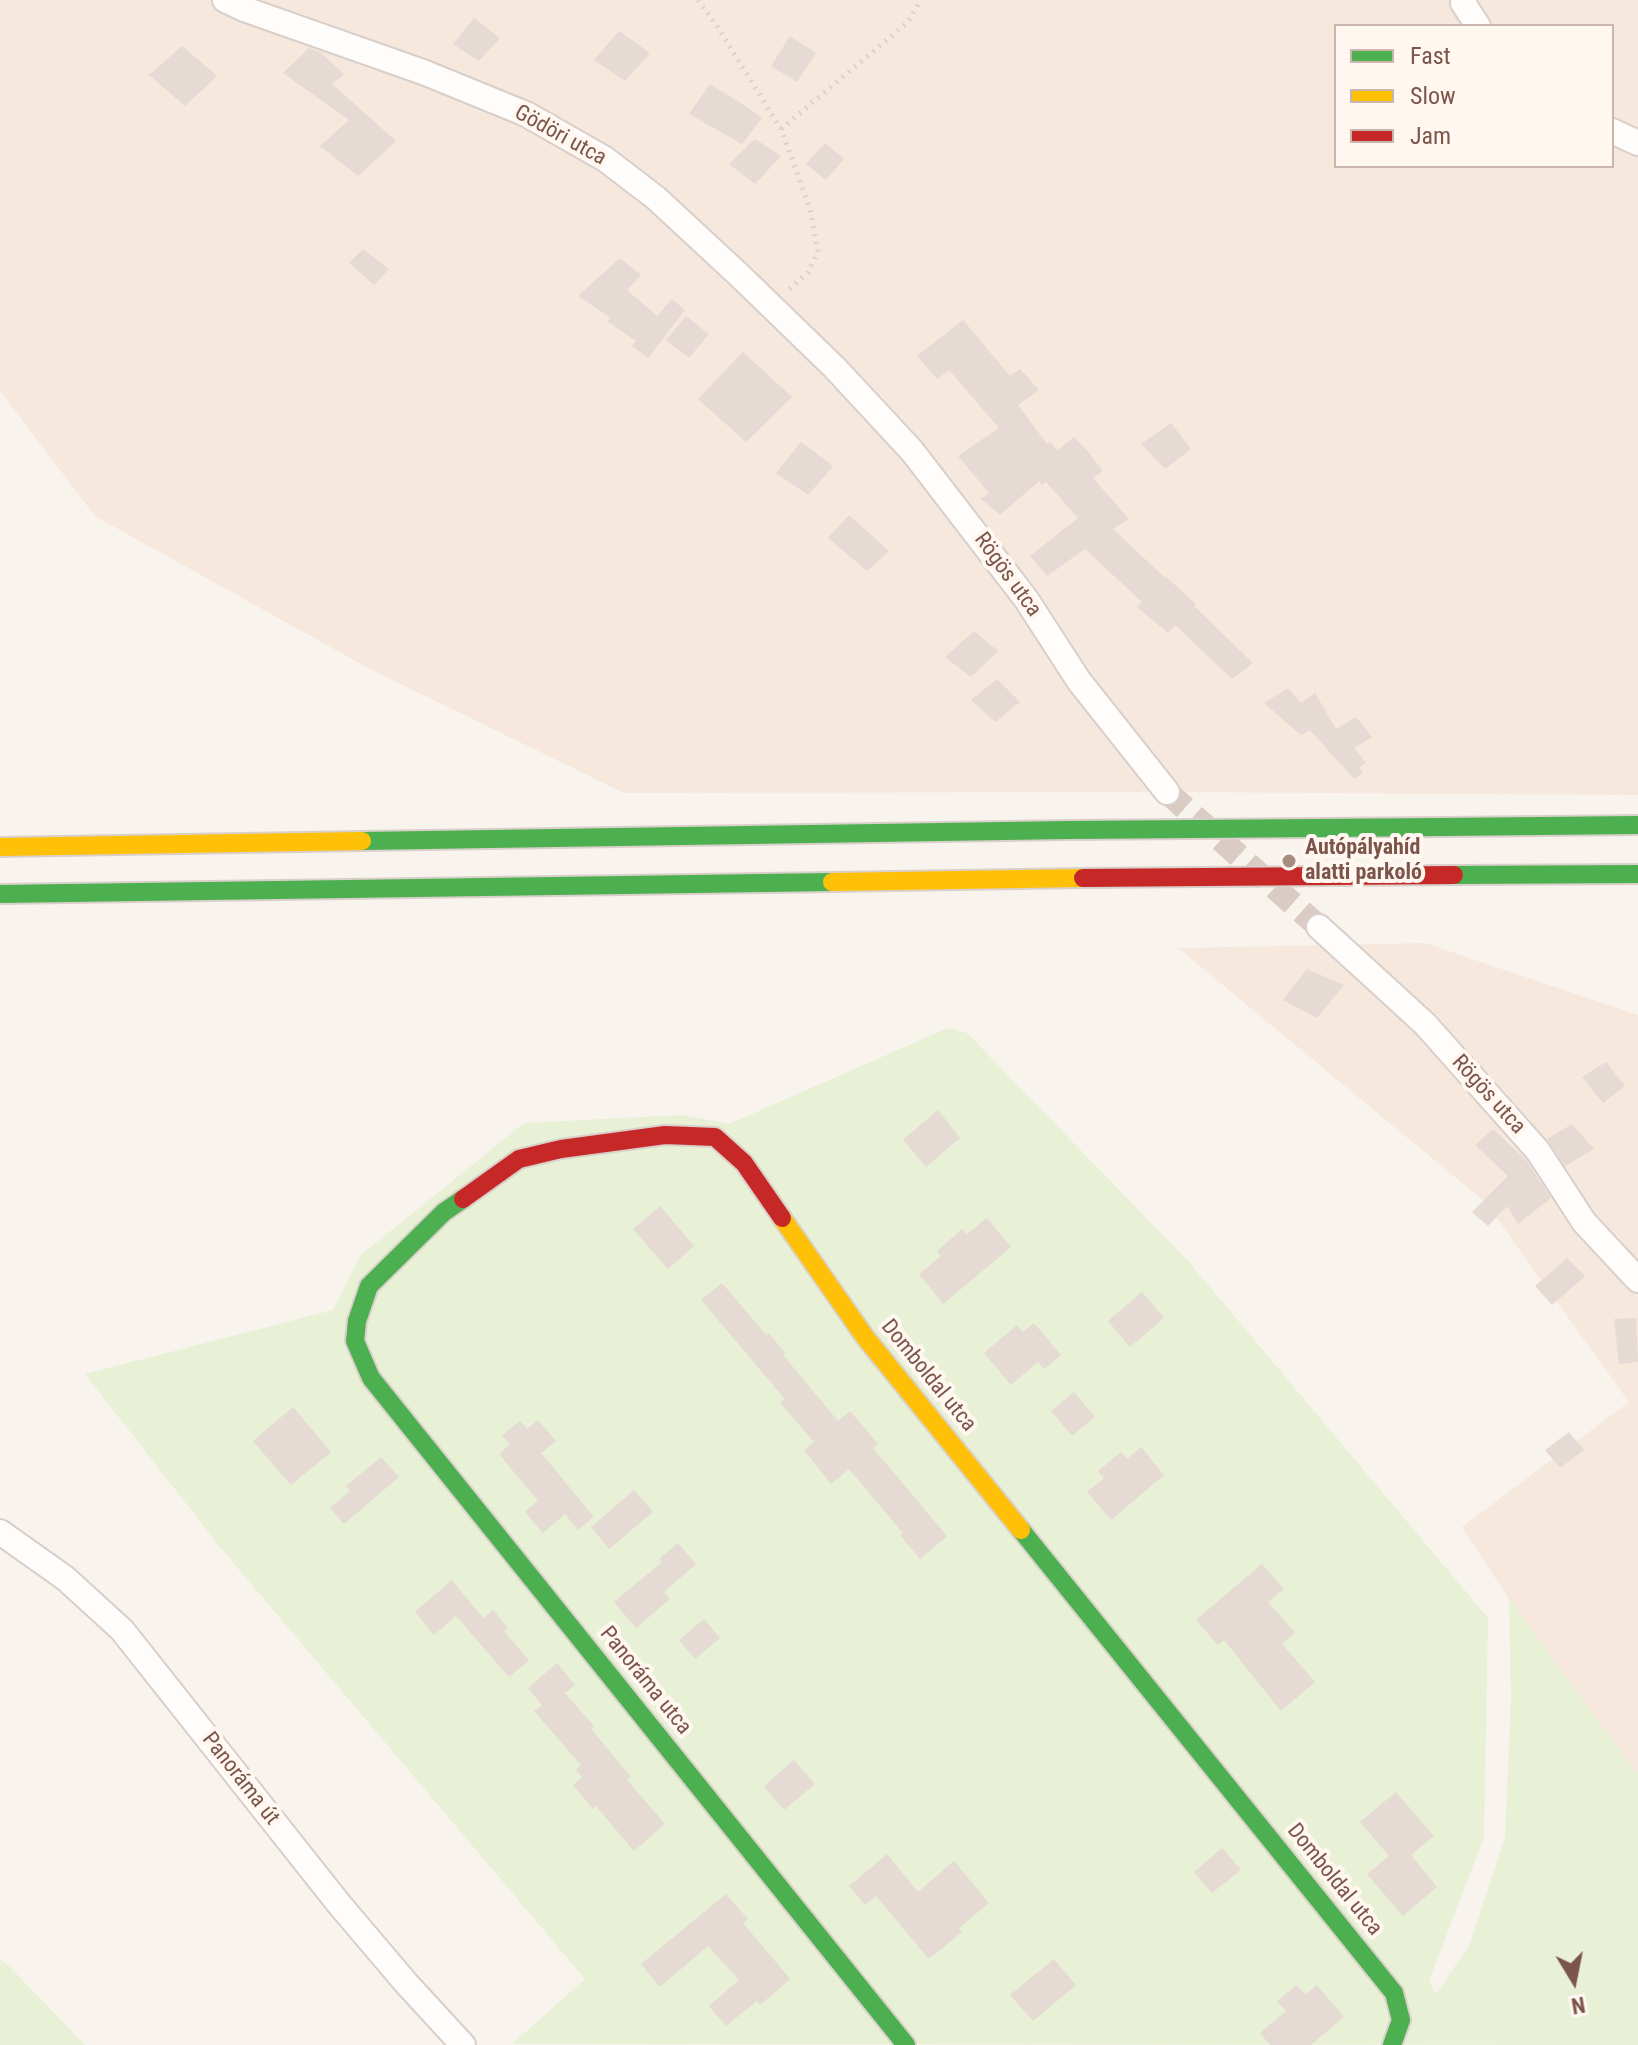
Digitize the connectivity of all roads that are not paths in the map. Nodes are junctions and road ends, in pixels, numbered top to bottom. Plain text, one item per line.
1 (225, 0) edge
2 (1464, 0) edge
3 (1477, 24) edge
4 (1614, 132) edge
5 (1638, 143) edge
6 (835, 368) joint
7 (1167, 792) tunnel mouth
8 (1638, 825) edge
9 (0, 847) edge
10 (1638, 874) edge
11 (0, 894) edge
12 (1319, 927) tunnel mouth
13 (1638, 1280) edge
14 (355, 1341) joint
15 (0, 1532) edge
16 (463, 2045) edge
17 (906, 2045) edge
18 (1392, 2045) edge

1 - 6 street, Gödöri utca
2 - 3 street
4 - 5 street
6 - 7 street, Rögös utca
8 - 9 main road, bridge
10 - 11 main road, bridge
12 - 13 street, Rögös utca
14 - 17 main road, Panoráma utca
14 - 18 main road, Domboldal utca
15 - 16 street, Panoráma út

